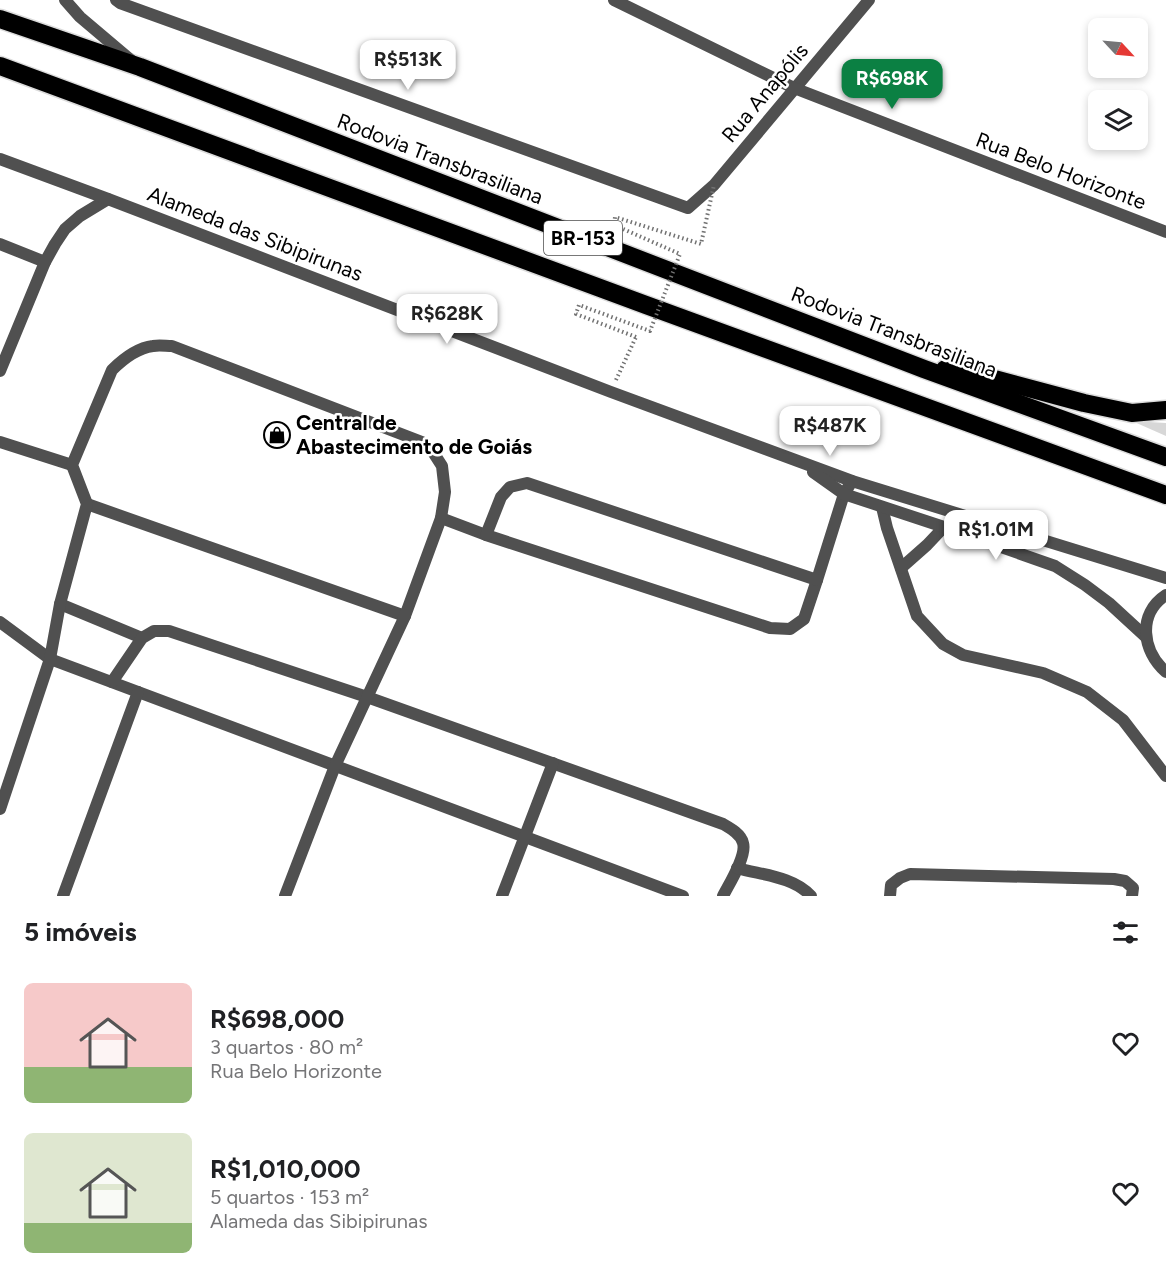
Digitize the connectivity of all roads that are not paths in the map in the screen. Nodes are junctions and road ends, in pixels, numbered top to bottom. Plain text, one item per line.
1 (64, 0) edge
2 (116, 0) edge
3 (614, 0) edge
4 (869, 0) edge
5 (0, 19) edge
6 (0, 66) edge
7 (140, 68) junction
8 (794, 88) junction
9 (0, 159) edge
10 (108, 198) junction
11 (1166, 232) edge
12 (0, 243) edge
13 (45, 262) junction
14 (924, 369) junction
15 (0, 371) edge
16 (1166, 410) edge
17 (0, 442) edge
18 (1166, 457) edge
19 (798, 461) junction
20 (72, 465) junction
21 (852, 481) junction
22 (844, 494) junction
23 (1166, 495) edge
24 (87, 504) junction
25 (882, 507) junction
26 (441, 518) junction
27 (945, 527) junction
28 (486, 535) junction
29 (901, 568) junction
30 (1166, 578) edge
31 (818, 580) junction
32 (1166, 595) edge
33 (60, 604) junction
34 (405, 616) junction
35 (0, 622) edge
36 (1146, 637) junction
37 (142, 638) junction
38 (50, 659) junction
39 (1166, 672) edge
40 (112, 682) junction
41 (138, 692) junction
42 (366, 697) junction
43 (553, 763) junction
44 (335, 766) junction
45 (1166, 776) edge
46 (0, 808) edge
47 (525, 837) junction
48 (737, 868) junction
49 (63, 896) edge
50 (285, 896) edge
51 (502, 896) edge
52 (684, 896) edge
53 (723, 896) edge
54 (811, 896) edge
55 (890, 896) edge
56 (1132, 896) edge

1 - 7 street
2 - 8 street, Rua Anapólis
3 - 8 street, Rua Belo Horizonte
4 - 8 street, Rua Anapólis
5 - 7 highway, Rodovia Transbrasiliana / BR-153
6 - 23 highway, BR-153
7 - 14 highway, Rodovia Transbrasiliana / BR-153
8 - 11 street, Rua Belo Horizonte
9 - 10 street, Alameda das Sibipirunas
10 - 13 street
10 - 19 street, Alameda das Sibipirunas
12 - 13 street
13 - 15 street
14 - 16 highway
14 - 18 highway, Rodovia Transbrasiliana / BR-153
17 - 20 street
19 - 21 street, Alameda das Sibipirunas
19 - 22 street, Alameda das Sibipirunas
20 - 24 street
20 - 26 street
21 - 22 street
21 - 30 street, Alameda das Sibipirunas
22 - 25 street, Alameda das Sibipirunas
22 - 31 street
24 - 33 street
24 - 34 street
25 - 27 street, Alameda das Sibipirunas
25 - 29 street
26 - 28 street
26 - 34 street
27 - 29 street
27 - 36 street, Alameda das Sibipirunas
28 - 31 street
28 - 31 street
29 - 45 street
32 - 36 street
33 - 37 street
33 - 38 street
34 - 42 street
35 - 38 street
36 - 39 street
37 - 40 street
37 - 42 street
38 - 40 street
38 - 46 street
40 - 41 street
41 - 44 street
41 - 49 street
42 - 43 street
42 - 44 street
43 - 47 street
43 - 48 street
44 - 47 street
44 - 50 street
47 - 51 street
47 - 52 street
48 - 53 street
48 - 54 street
55 - 56 street

